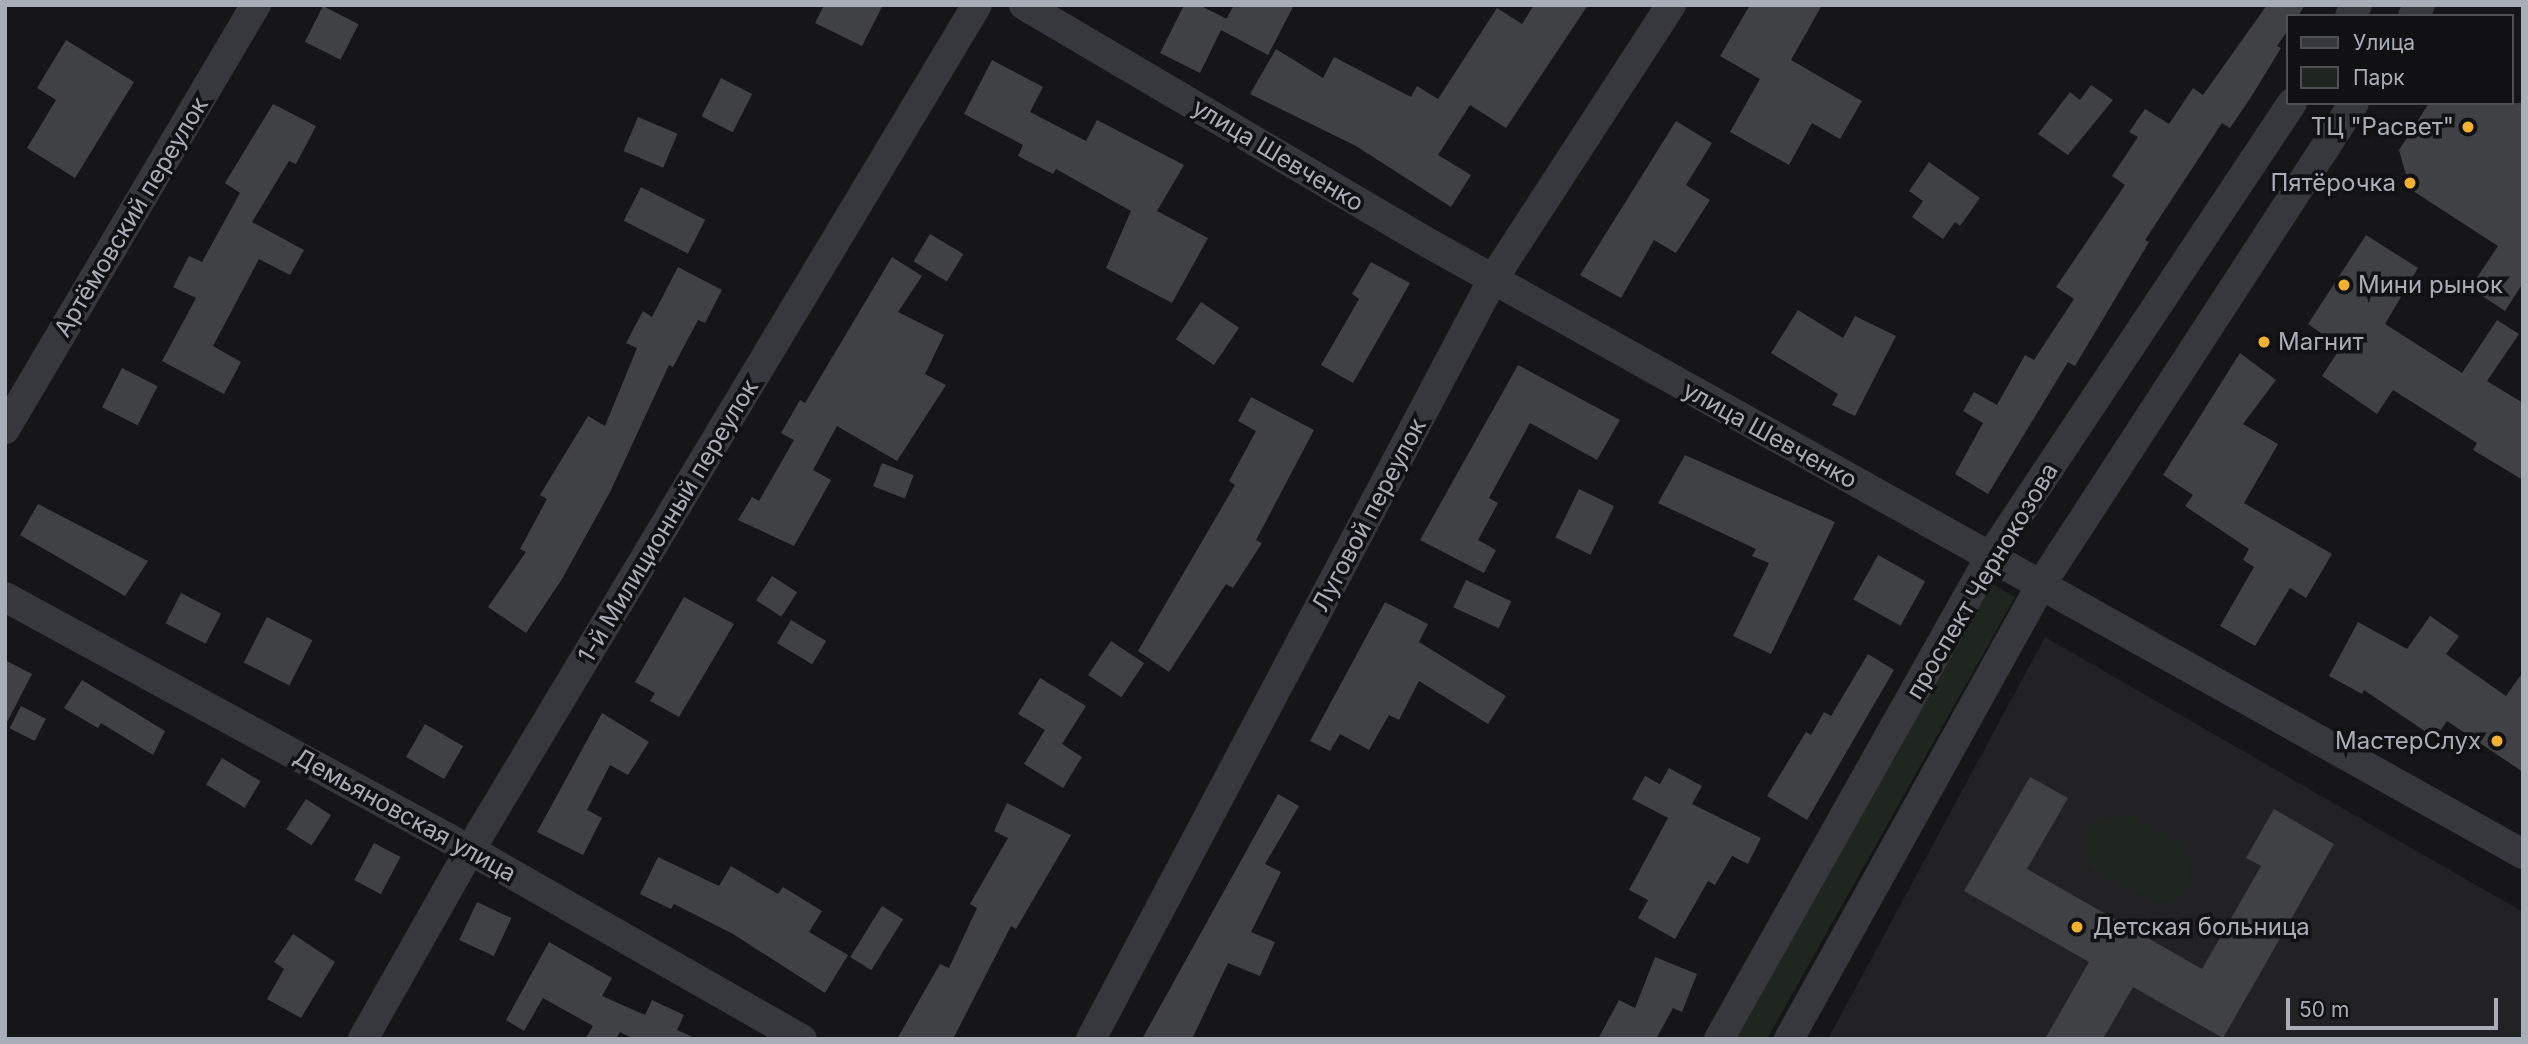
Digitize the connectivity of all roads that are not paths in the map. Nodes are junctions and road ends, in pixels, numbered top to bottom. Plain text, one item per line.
1 (256, 5) edge
2 (977, 5) edge
3 (1024, 5) edge
4 (1671, 5) edge
5 (2291, 105) edge
6 (2353, 105) edge
7 (1493, 279) junction
8 (5, 429) edge
9 (1990, 557) junction
10 (2042, 583) junction
11 (5, 597) edge
12 (470, 850) junction
13 (2523, 854) edge
14 (363, 1039) edge
15 (802, 1039) edge
16 (1091, 1039) edge
17 (1719, 1039) edge
18 (1788, 1039) edge

1 - 8 street, Артёмовский переулок
2 - 12 street, 1-й Милиционный переулок
3 - 7 street, улица Шевченко
4 - 7 street, Луговой переулок
5 - 9 street, проспект Чернокозова
6 - 10 street
7 - 9 street, улица Шевченко
7 - 16 street, Луговой переулок
9 - 10 street, улица Шевченко
9 - 17 street, проспект Чернокозова
10 - 13 street, улица Шевченко
10 - 18 street
11 - 12 street, Демьяновская улица
12 - 14 street, 1-й Милиционный переулок
12 - 15 street, Демьяновская улица

